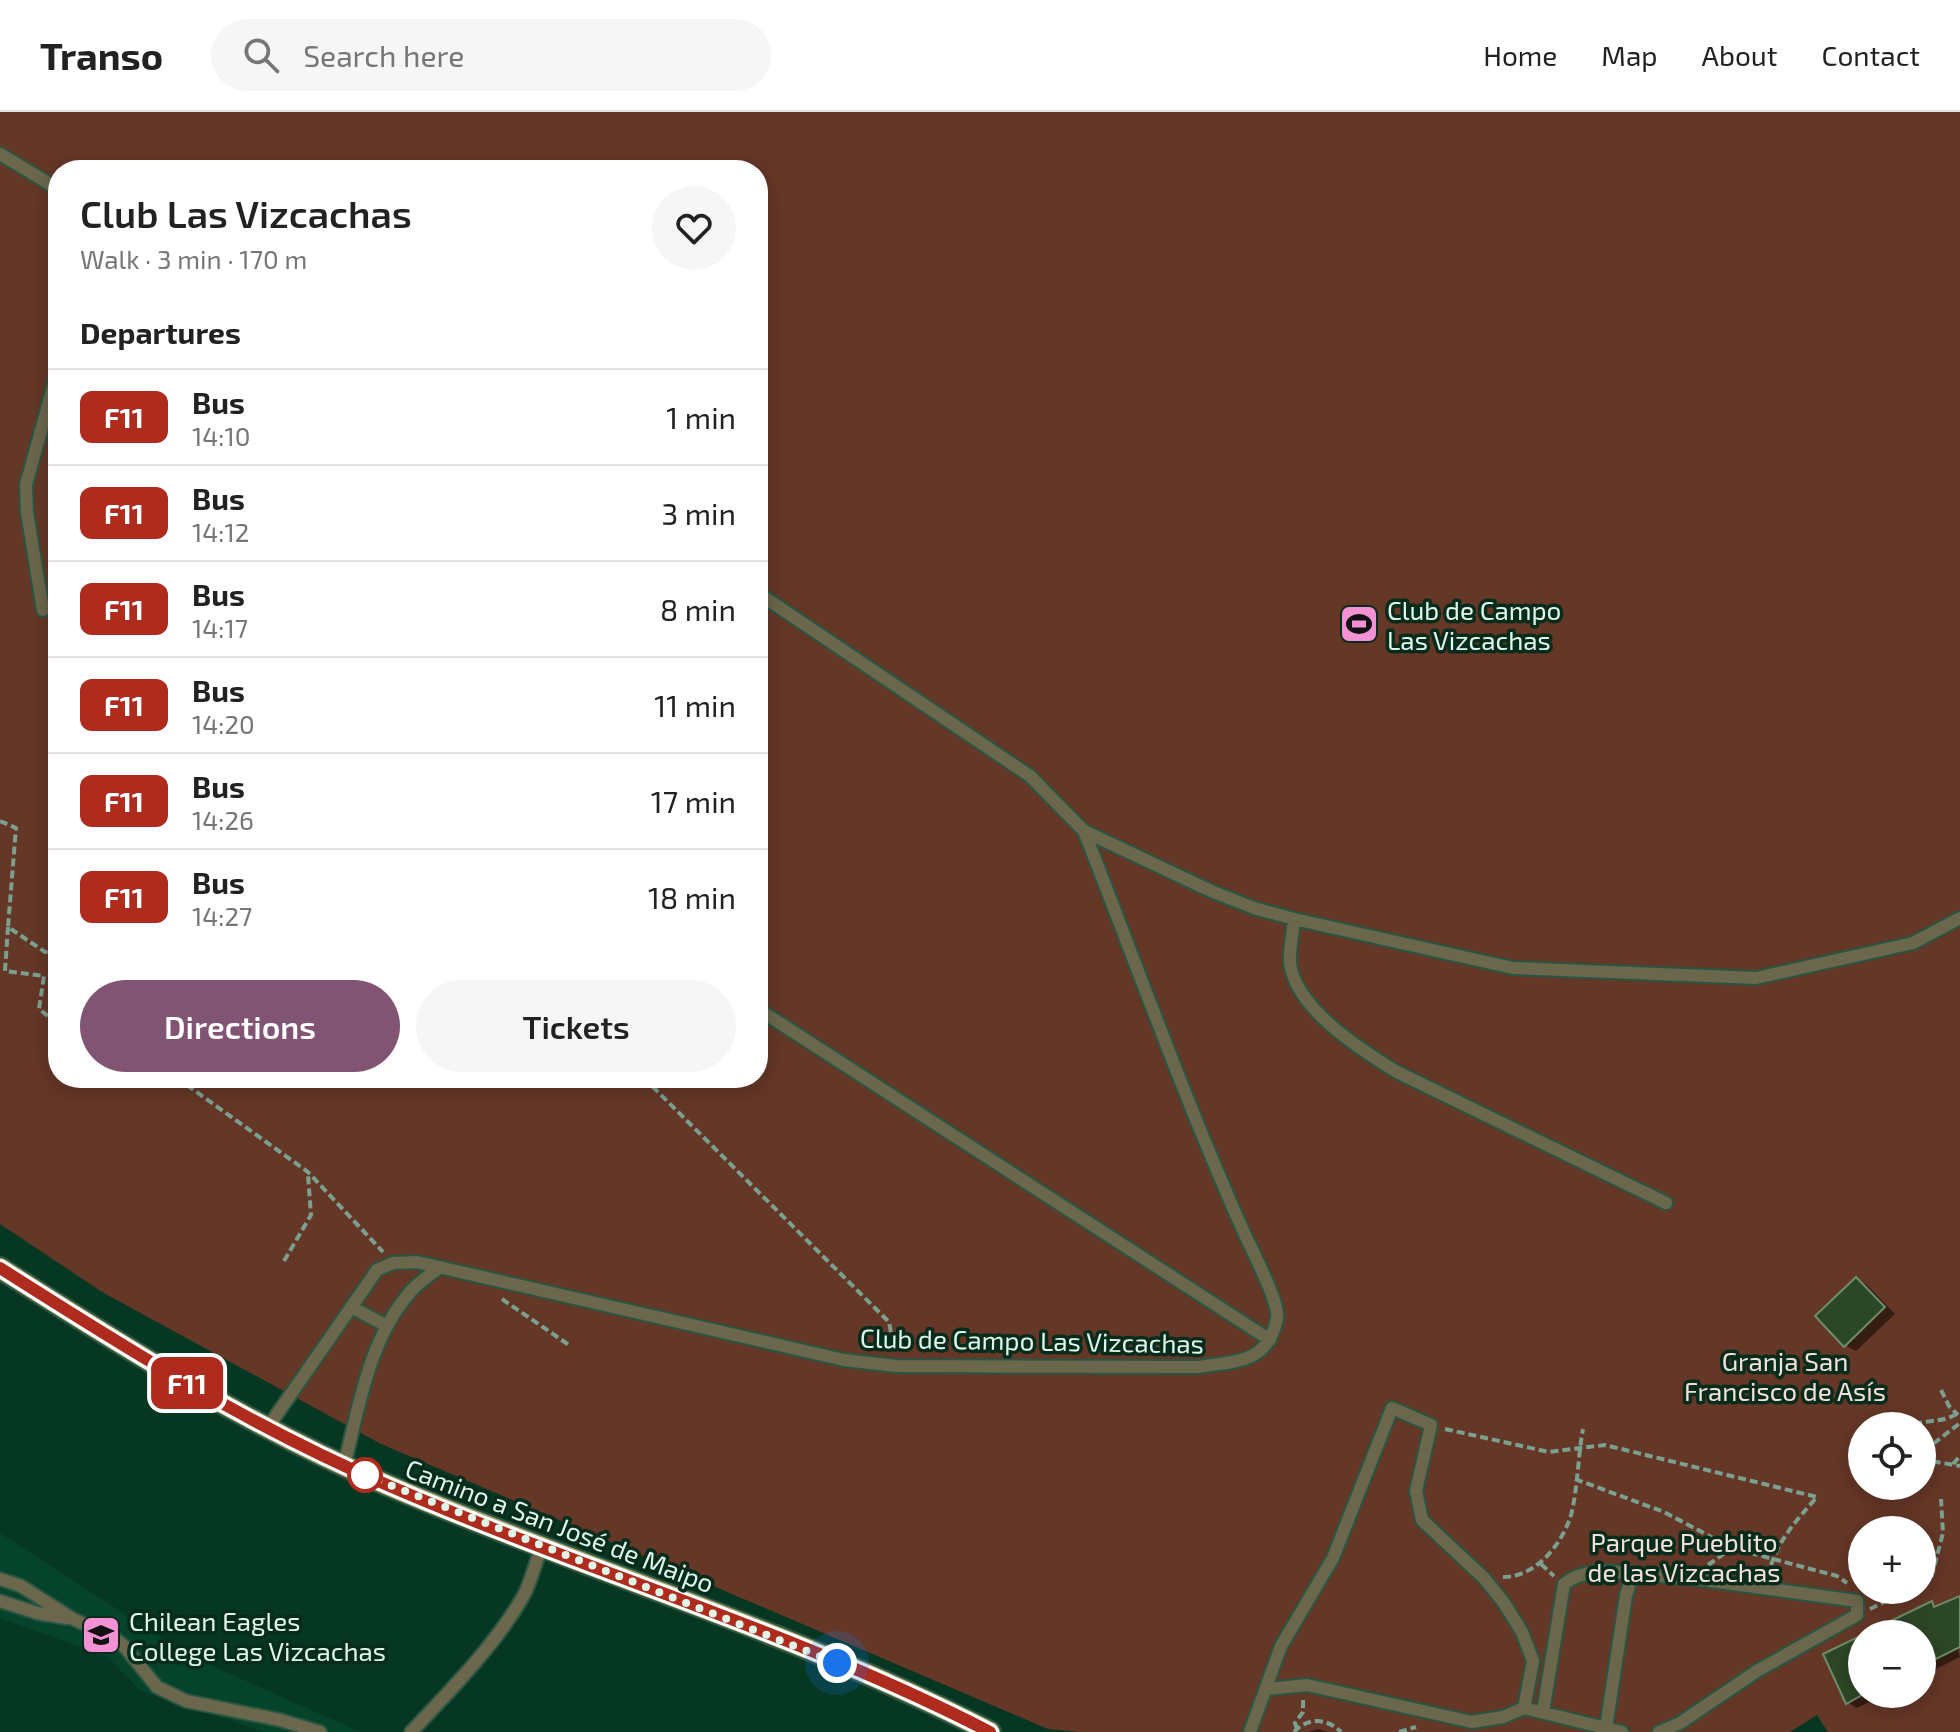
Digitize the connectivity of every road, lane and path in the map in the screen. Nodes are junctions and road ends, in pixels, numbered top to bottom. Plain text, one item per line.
1 (0, 154) edge
2 (48, 183) edge
3 (48, 405) edge
4 (768, 600) edge
5 (43, 610) dead end
6 (0, 821) edge
7 (1084, 831) junction
8 (1960, 918) edge
9 (1294, 919) junction
10 (8, 927) junction
11 (48, 952) edge
12 (2, 973) edge
13 (768, 1015) edge
14 (48, 1016) edge
15 (191, 1088) edge
16 (654, 1088) edge
17 (308, 1172) junction
18 (1666, 1203) dead end
19 (284, 1261) dead end
20 (393, 1263) junction
21 (440, 1267) junction
22 (0, 1268) edge
23 (468, 1275) junction
24 (351, 1307) junction
25 (387, 1326) junction
26 (1270, 1340) junction
27 (569, 1345) dead end
28 (896, 1366) junction
29 (1941, 1390) dead end
30 (1959, 1414) edge
31 (1936, 1420) edge
32 (1960, 1423) edge
33 (1431, 1425) junction
34 (268, 1427) junction
35 (1583, 1429) dead end
36 (1936, 1442) edge
37 (1580, 1447) junction
38 (1960, 1456) edge
39 (1936, 1462) edge
40 (1953, 1464) junction
41 (344, 1466) junction
42 (1960, 1466) edge
43 (1575, 1479) junction
44 (1941, 1499) dead end
45 (542, 1546) junction
46 (1732, 1548) junction
47 (1772, 1558) junction
48 (1936, 1560) edge
49 (1639, 1574) junction
50 (1484, 1578) junction
51 (0, 1579) edge
52 (1697, 1579) junction
53 (1848, 1585) edge
54 (1764, 1588) junction
55 (1848, 1600) edge
56 (0, 1601) edge
57 (1857, 1604) edge
58 (1879, 1604) edge
59 (1857, 1615) junction
60 (73, 1619) junction
61 (1303, 1686) junction
62 (1267, 1689) junction
63 (1524, 1708) junction
64 (1543, 1712) junction
65 (1606, 1728) junction
66 (1296, 1730) edge
67 (320, 1732) edge
68 (411, 1732) edge
69 (990, 1732) edge
70 (1250, 1732) edge
71 (1341, 1732) edge
72 (1622, 1732) edge
73 (1659, 1732) edge

1 - 2 lane
3 - 5 lane
4 - 7 lane
6 - 10 path
7 - 9 lane
7 - 26 lane
8 - 9 lane
9 - 18 lane
10 - 11 path
10 - 12 path
12 - 14 path
13 - 26 lane
15 - 17 path
16 - 28 path
17 - 19 path
17 - 20 path
20 - 21 lane, Club de Campo Las Vizcachas
20 - 24 lane
21 - 23 lane, Club de Campo Las Vizcachas
21 - 25 lane
22 - 34 main road, Camino a San José de Maipo
23 - 27 path
23 - 28 lane, Club de Campo Las Vizcachas
24 - 25 lane
24 - 34 lane
25 - 41 lane
26 - 28 lane, Club de Campo Las Vizcachas
29 - 30 path
30 - 31 path
32 - 36 path
33 - 37 path
33 - 50 lane
33 - 62 lane
34 - 41 main road, Camino a San José de Maipo
35 - 37 path
37 - 43 path
37 - 47 path
38 - 40 path
39 - 40 path
40 - 42 path
41 - 45 main road, Camino a San José de Maipo
43 - 46 path
43 - 50 path
44 - 48 path
45 - 68 lane
45 - 69 main road, Camino a San José de Maipo
46 - 47 path
46 - 52 path
47 - 53 path
47 - 54 path
49 - 52 lane
49 - 64 lane
49 - 65 lane
50 - 63 lane
51 - 60 lane
52 - 54 lane
54 - 55 lane
56 - 60 lane
57 - 59 lane
58 - 59 path
59 - 73 lane
60 - 67 lane
61 - 62 lane
61 - 63 lane
61 - 66 path
62 - 70 lane
63 - 64 lane
64 - 65 lane
65 - 72 lane
66 - 71 path

